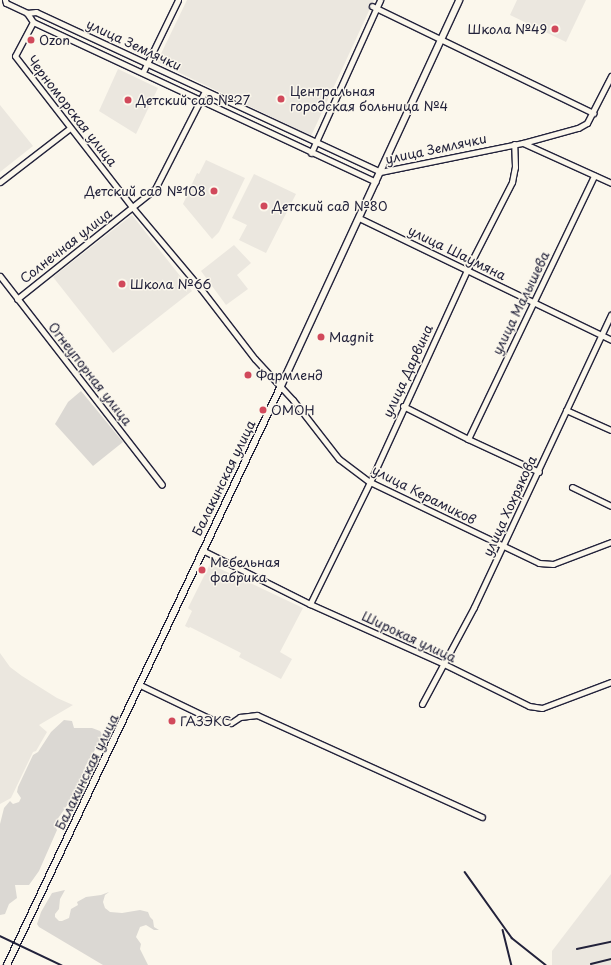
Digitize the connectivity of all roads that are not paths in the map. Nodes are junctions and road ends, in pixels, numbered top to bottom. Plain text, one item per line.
1 (4, 0) edge
2 (178, 0) edge
3 (380, 0) edge
4 (459, 0) edge
5 (374, 7) junction
6 (26, 13) junction
7 (33, 22) junction
8 (441, 38) junction
9 (147, 63) junction
10 (143, 72) junction
11 (611, 76) edge
12 (205, 91) junction
13 (201, 99) junction
14 (593, 113) junction
15 (70, 128) junction
16 (316, 143) junction
17 (523, 143) junction
18 (514, 144) junction
19 (311, 153) junction
20 (380, 172) junction
21 (594, 176) junction
22 (0, 182) edge
23 (376, 182) junction
24 (611, 183) edge
25 (133, 208) junction
26 (359, 218) junction
27 (467, 270) junction
28 (0, 276) edge
29 (17, 299) junction
30 (533, 303) junction
31 (611, 314) edge
32 (600, 335) junction
33 (611, 340) edge
34 (281, 386) junction
35 (404, 406) junction
36 (566, 410) junction
37 (611, 430) edge
38 (468, 439) junction
39 (538, 472) junction
40 (370, 482) junction
41 (162, 485) dead end
42 (572, 487) dead end
43 (611, 506) edge
44 (611, 542) edge
45 (503, 546) junction
46 (202, 550) junction
47 (310, 604) junction
48 (444, 664) junction
49 (611, 682) edge
50 (140, 686) junction
51 (422, 704) dead end
52 (482, 817) dead end
53 (7, 965) edge

1 - 6 street
2 - 9 street
3 - 5 street
4 - 8 main road, Балакинская улица
5 - 8 street
5 - 16 street
6 - 7 street
6 - 9 street, улица Землячки
7 - 10 street, улица Землячки
7 - 15 street, Черноморская улица
8 - 14 street
8 - 20 main road, Балакинская улица
9 - 10 street
9 - 12 street, улица Землячки
10 - 13 street, улица Землячки
11 - 14 street
12 - 13 street, Солнечная улица
12 - 16 street, улица Землячки
13 - 19 street, улица Землячки
13 - 25 street, Солнечная улица
14 - 17 street
15 - 22 street
15 - 25 street, Черноморская улица
16 - 19 street
16 - 20 street, улица Землячки
17 - 18 street, улица Землячки
17 - 21 street
18 - 20 street, улица Землячки
18 - 27 street, улица Дарвина
19 - 23 street, улица Землячки
20 - 23 main road, Балакинская улица
21 - 24 street
21 - 30 street, улица Малышева
23 - 26 main road, Балакинская улица
25 - 29 street, Солнечная улица
25 - 34 street, Черноморская улица
26 - 27 street, улица Шаумяна
26 - 34 main road, Балакинская улица
27 - 30 street, улица Шаумяна
27 - 35 street, улица Дарвина
28 - 29 street, Огнеупорная улица
29 - 41 street, Огнеупорная улица
30 - 32 street, улица Шаумяна
30 - 38 street, улица Малышева
31 - 32 street, улица Хохрякова
32 - 33 street, улица Шаумяна
32 - 36 street, улица Хохрякова
34 - 40 street, улица Керамиков
34 - 46 main road, Балакинская улица
35 - 38 street
35 - 40 street, улица Дарвина
36 - 37 street
36 - 39 street, улица Хохрякова
38 - 39 street
39 - 45 street, улица Хохрякова
40 - 45 street, улица Керамиков
40 - 47 street, улица Дарвина
42 - 43 street
44 - 45 street, улица Керамиков
45 - 48 street, улица Хохрякова
46 - 47 street, Широкая улица
46 - 50 main road, Балакинская улица
47 - 48 street, Широкая улица
48 - 49 street, Широкая улица
48 - 51 street, улица Хохрякова
50 - 52 street
50 - 53 main road, Балакинская улица

